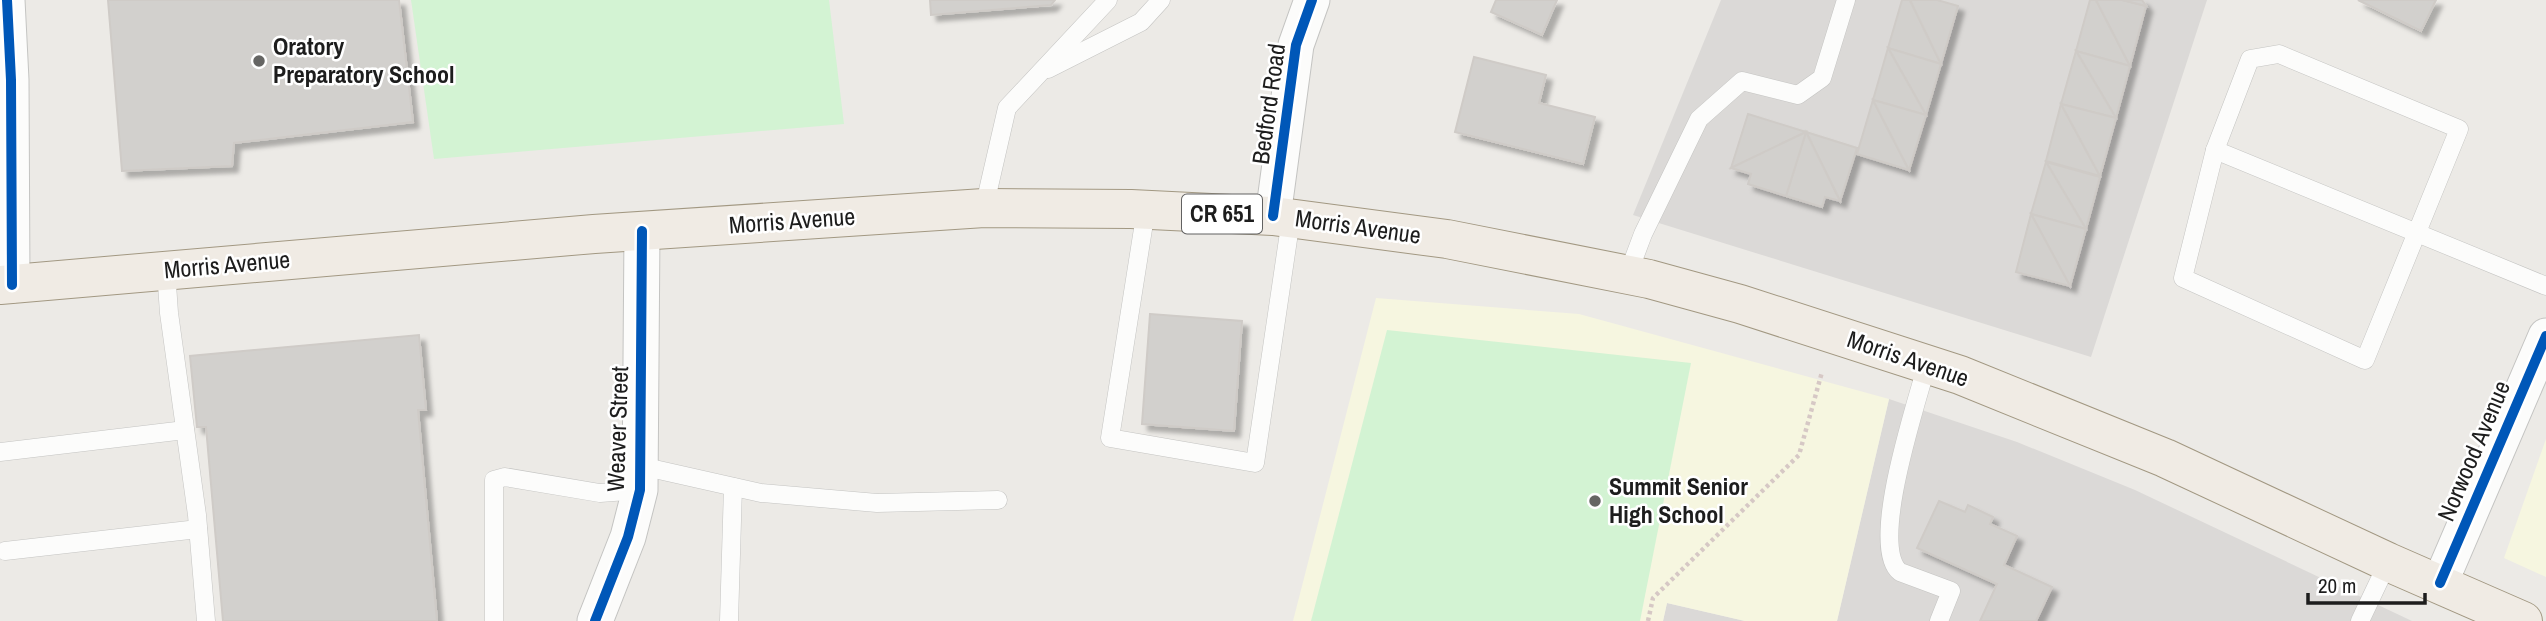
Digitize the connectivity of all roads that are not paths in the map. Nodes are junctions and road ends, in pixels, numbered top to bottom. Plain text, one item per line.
1 (7, 0) edge
2 (1108, 0) edge
3 (1161, 0) edge
4 (1312, 0) edge
5 (1846, 0) edge
6 (1036, 75) junction
7 (6, 80) edge
8 (2215, 150) junction
9 (984, 208) junction
10 (1146, 210) junction
11 (1282, 217) junction
12 (642, 231) junction
13 (2418, 233) junction
14 (166, 270) junction
15 (1628, 274) junction
16 (6, 285) edge
17 (2546, 286) edge
18 (2546, 336) edge
19 (1927, 364) junction
20 (185, 430) junction
21 (0, 452) edge
22 (640, 478) junction
23 (733, 487) junction
24 (998, 500) dead end
25 (198, 529) junction
26 (5, 551) dead end
27 (2388, 562) junction
28 (2440, 583) junction
29 (206, 621) edge
30 (494, 621) edge
31 (595, 621) edge
32 (729, 621) edge
33 (1939, 621) edge
34 (2361, 621) edge
35 (2523, 621) edge

1 - 7 street
2 - 6 lane
3 - 6 lane
4 - 11 street, Bedford Road
5 - 15 lane
6 - 9 lane
7 - 16 street
8 - 13 lane
8 - 13 lane
8 - 13 lane
9 - 10 main road, Morris Avenue / CR 651
9 - 12 main road, Morris Avenue / CR 651
10 - 11 main road, Morris Avenue / CR 651
10 - 11 lane
11 - 15 main road, Morris Avenue / CR 651
12 - 14 main road, Morris Avenue / CR 651
12 - 22 street, Weaver Street
13 - 17 lane
14 - 16 main road, Morris Avenue / CR 651
14 - 20 lane
15 - 19 main road, Morris Avenue / CR 651
18 - 28 street, Norwood Avenue
19 - 27 main road, Morris Avenue / CR 651
19 - 33 lane
20 - 21 lane
20 - 25 lane
22 - 23 lane
22 - 30 lane
22 - 31 street, Weaver Street
23 - 24 lane
23 - 32 lane
25 - 26 lane
25 - 29 lane
27 - 28 main road, Morris Avenue / CR 651
27 - 34 lane
28 - 35 main road, Morris Avenue / CR 651

